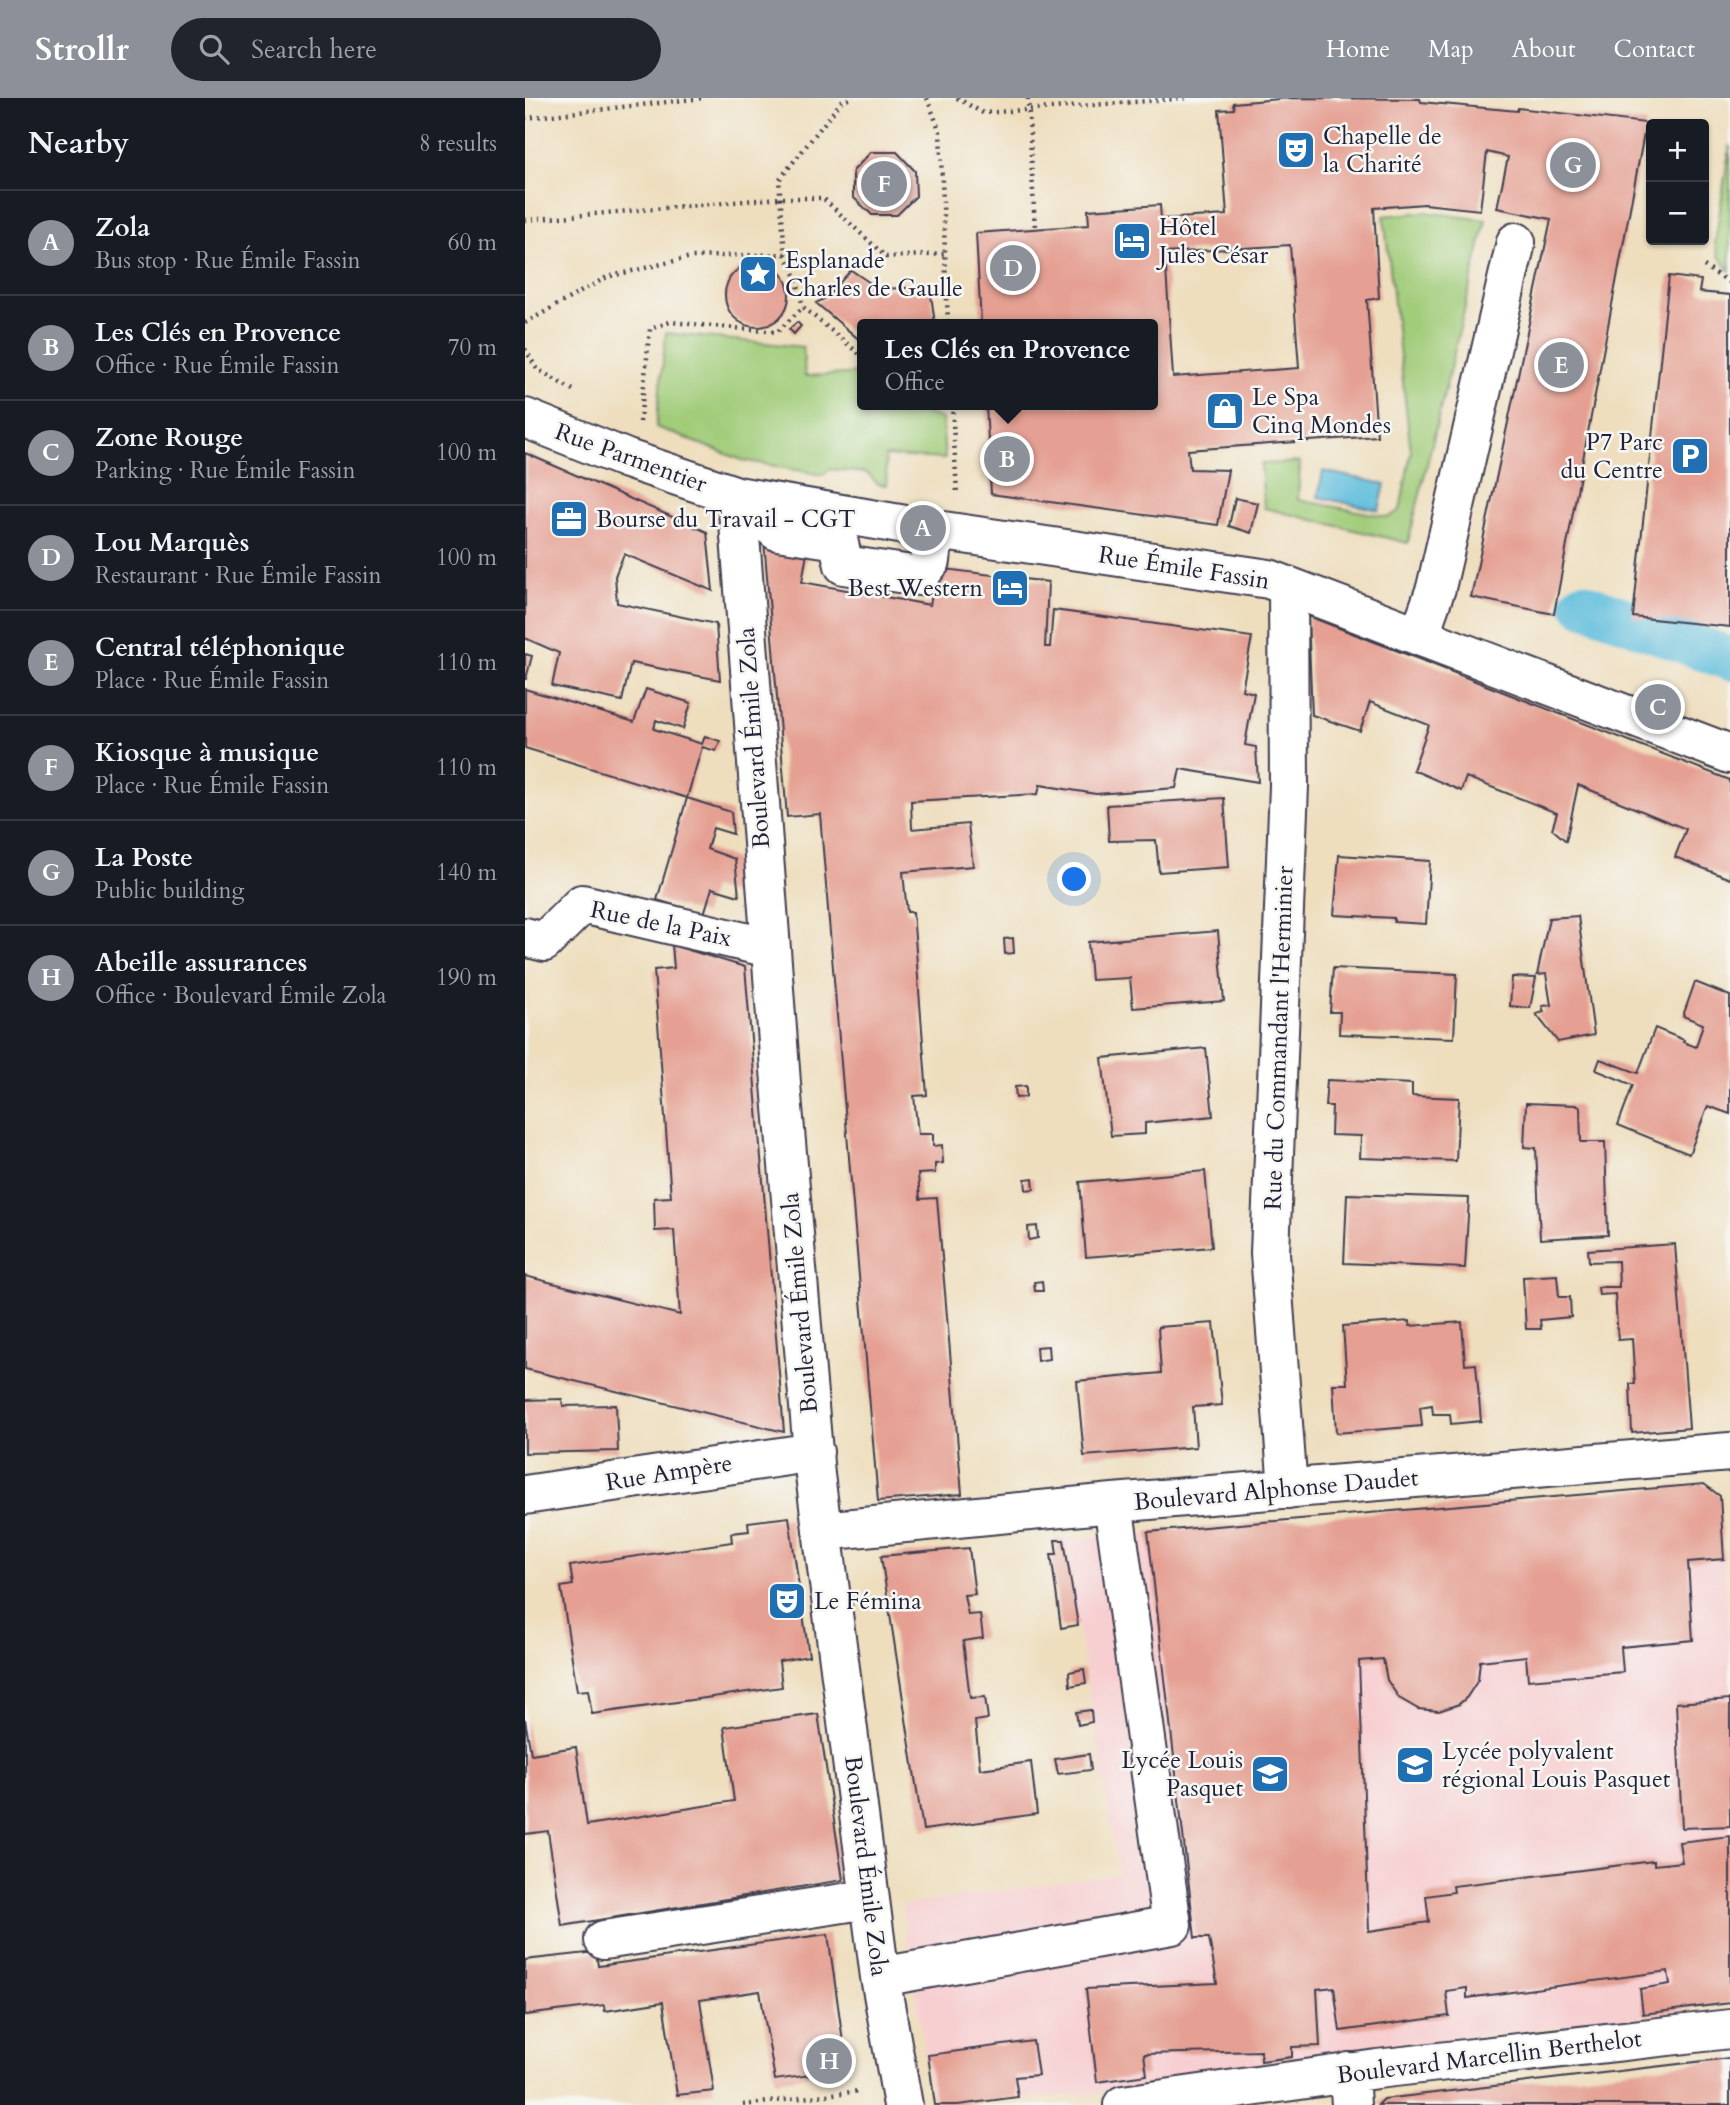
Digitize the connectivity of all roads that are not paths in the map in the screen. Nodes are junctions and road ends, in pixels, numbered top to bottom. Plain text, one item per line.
1 (1515, 242) dead end
2 (525, 418) edge
3 (737, 496) junction
4 (839, 527) junction
5 (935, 529) junction
6 (1288, 586) junction
7 (1419, 636) junction
8 (1730, 754) edge
9 (525, 937) edge
10 (770, 948) junction
11 (814, 1452) junction
12 (1730, 1452) edge
13 (1288, 1489) junction
14 (721, 1491) dead end
15 (525, 1495) edge
16 (1113, 1503) junction
17 (822, 1531) junction
18 (869, 1899) junction
19 (604, 1940) dead end
20 (880, 1977) junction
21 (1730, 2029) edge
22 (1350, 2089) edge
23 (903, 2105) edge
24 (1123, 2105) edge

1 - 7 street
2 - 3 street, Rue Parmentier
3 - 4 street, Rue Émile Fassin
3 - 10 street, Boulevard Émile Zola
4 - 5 street, Rue Émile Fassin
4 - 5 street
5 - 6 street, Rue Émile Fassin
6 - 7 street, Rue Émile Fassin
6 - 13 street, Rue du Commandant l'Herminier
7 - 8 street, Rue Émile Fassin
9 - 10 street, Rue de la Paix
10 - 11 street, Boulevard Émile Zola
11 - 14 street
11 - 15 street, Rue Ampère
11 - 17 street, Boulevard Émile Zola
12 - 13 street, Boulevard Alphonse Daudet
13 - 16 street, Boulevard Alphonse Daudet
16 - 17 street, Boulevard Alphonse Daudet
16 - 20 street
17 - 18 street, Boulevard Émile Zola
18 - 19 street
18 - 20 street, Boulevard Émile Zola
20 - 23 street, Boulevard Émile Zola
21 - 22 street, Boulevard Marcellin Berthelot
22 - 24 street, Boulevard Marcellin Berthelot

